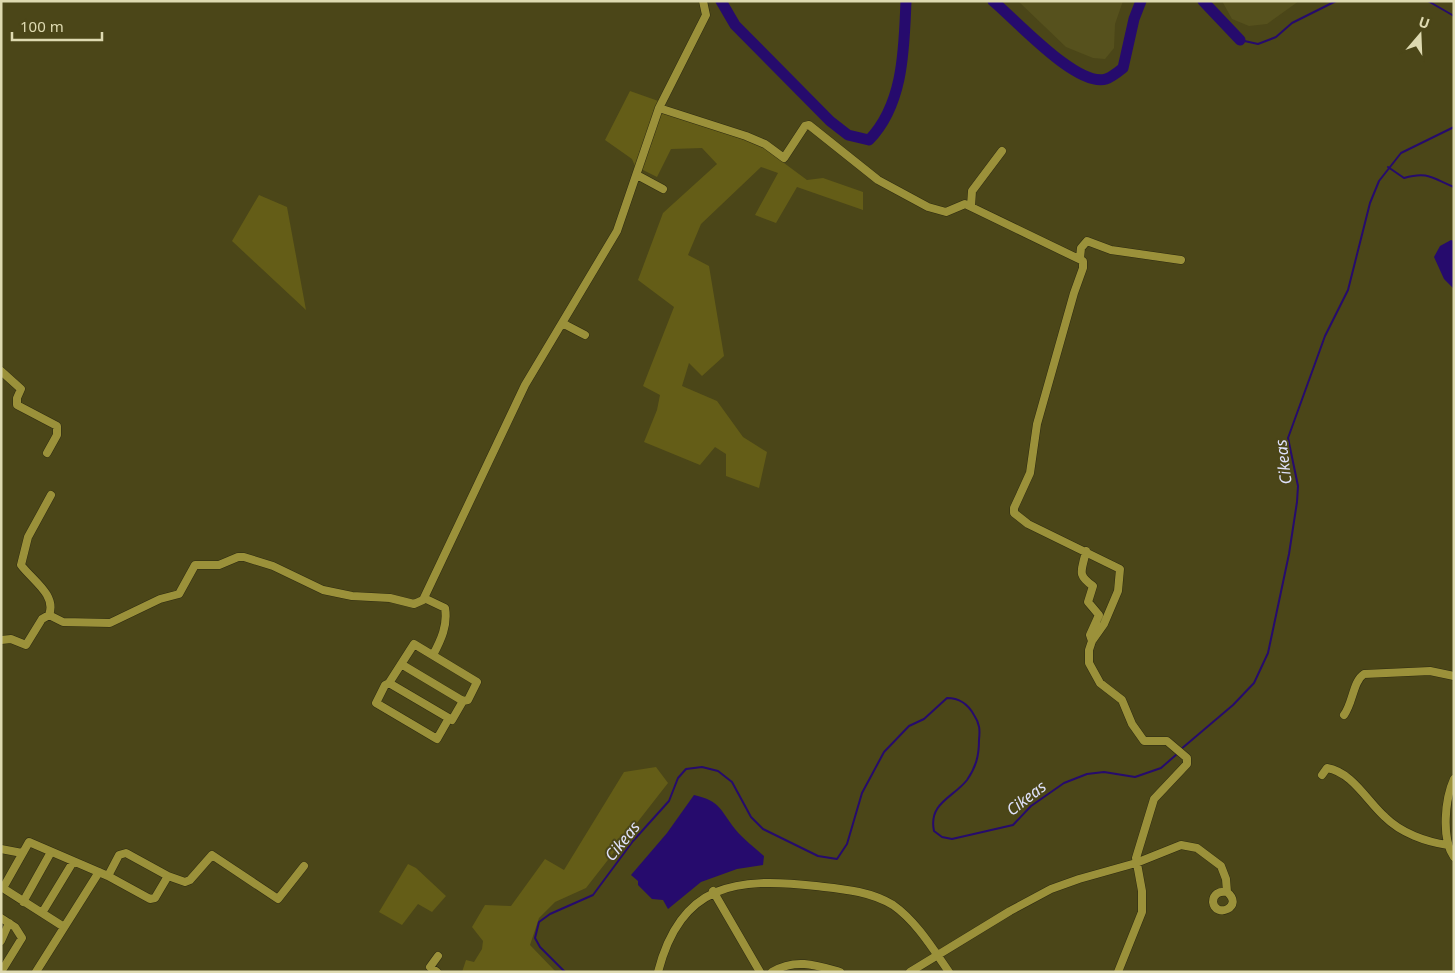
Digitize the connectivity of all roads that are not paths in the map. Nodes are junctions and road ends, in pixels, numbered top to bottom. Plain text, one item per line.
1 (703, 1) edge
2 (659, 108) junction
3 (1002, 151) dead end
4 (638, 175) junction
5 (663, 189) dead end
6 (971, 206) junction
7 (1080, 258) junction
8 (1181, 260) dead end
9 (562, 323) junction
10 (585, 335) dead end
11 (1, 371) edge
12 (47, 453) dead end
13 (51, 496) dead end
14 (1086, 551) junction
15 (424, 598) junction
16 (49, 615) junction
17 (1, 640) edge
18 (1092, 641) junction
19 (433, 655) junction
20 (401, 664) junction
21 (1454, 676) edge
22 (389, 683) junction
23 (463, 701) junction
24 (1344, 715) dead end
25 (449, 718) junction
26 (1322, 775) dead end
27 (1454, 779) edge
28 (1448, 846) junction
29 (1, 849) edge
30 (51, 852) junction
31 (22, 853) junction
32 (1454, 857) edge
33 (73, 862) junction
34 (1136, 863) junction
35 (304, 866) dead end
36 (99, 872) junction
37 (108, 876) junction
38 (168, 876) junction
39 (2, 887) edge
40 (714, 892) junction
41 (1226, 892) dead end
42 (23, 902) junction
43 (42, 913) junction
44 (1, 918) edge
45 (9, 923) junction
46 (64, 927) junction
47 (1, 940) edge
48 (937, 955) junction
49 (438, 956) dead end
50 (1, 972) edge
51 (36, 972) edge
52 (437, 972) edge
53 (658, 972) edge
54 (760, 972) edge
55 (772, 972) edge
56 (840, 972) edge
57 (910, 972) edge
58 (948, 972) edge
59 (1118, 972) edge

1 - 2 street
2 - 4 street
2 - 6 street
3 - 6 street
4 - 5 street
4 - 9 street
6 - 7 street
7 - 8 street
7 - 14 street
9 - 10 street
9 - 15 street
11 - 12 street
13 - 16 street
14 - 18 street
14 - 18 street
15 - 16 street
15 - 19 street
16 - 17 street
18 - 34 street
19 - 20 street
19 - 23 street
20 - 22 street
20 - 23 street
21 - 24 street
22 - 25 street
22 - 25 street
23 - 25 street
26 - 28 street
27 - 28 street
28 - 32 street
29 - 31 street
30 - 31 street
30 - 33 street
30 - 42 street
31 - 39 street
33 - 36 street
33 - 43 street
34 - 41 street
34 - 48 street
34 - 59 street
35 - 38 street
36 - 37 street
36 - 46 street
37 - 38 street
37 - 38 street
39 - 42 street
40 - 48 street
40 - 53 street
40 - 54 street
42 - 43 street
43 - 46 street
44 - 45 street
45 - 47 street
45 - 50 street
46 - 51 street
48 - 57 street
48 - 58 street
49 - 52 street
55 - 56 street

